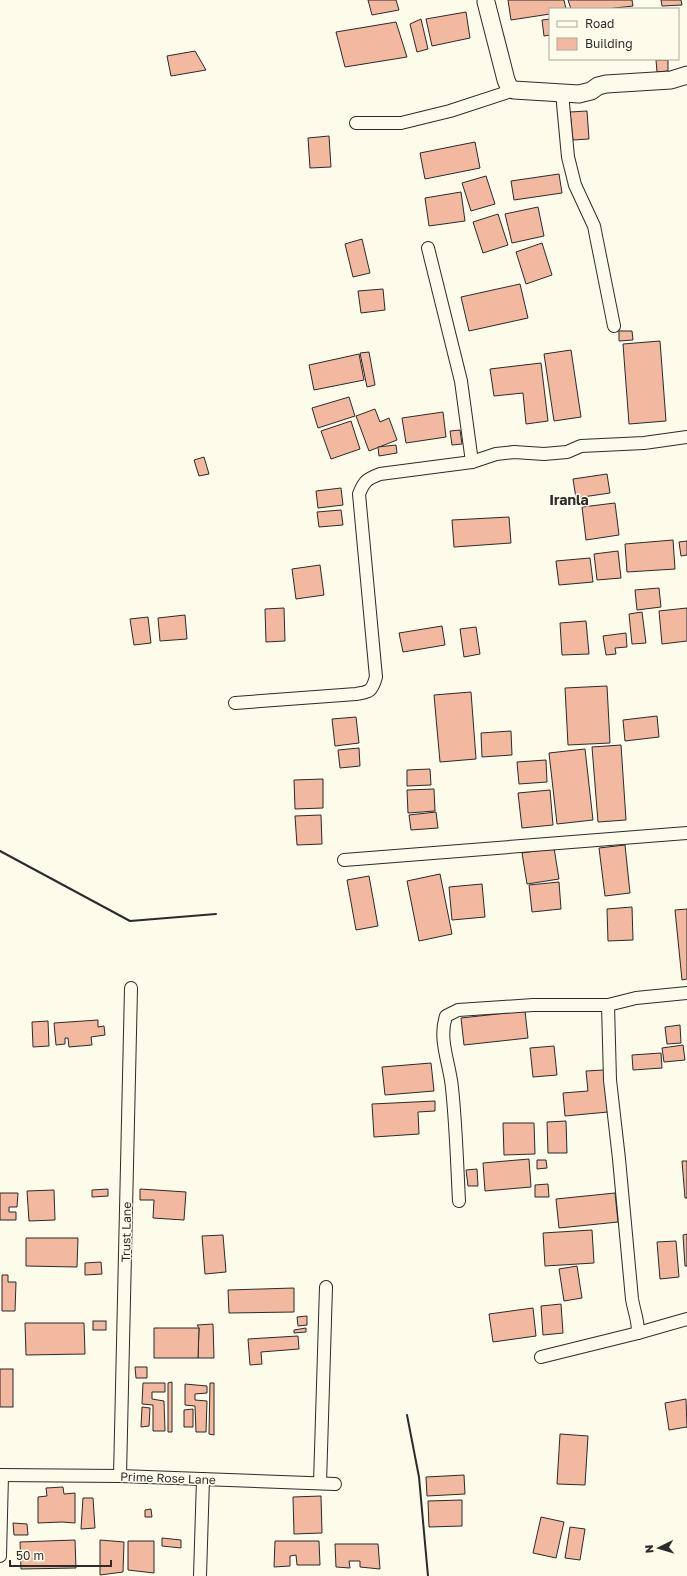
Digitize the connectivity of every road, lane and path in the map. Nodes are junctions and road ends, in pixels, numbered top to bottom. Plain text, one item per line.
1 (486, 2) dead end
2 (687, 75) edge
3 (514, 90) junction
4 (562, 93) junction
5 (356, 123) dead end
6 (428, 248) dead end
7 (614, 326) dead end
8 (687, 437) edge
9 (472, 462) junction
10 (235, 703) dead end
11 (687, 833) edge
12 (344, 860) dead end
13 (131, 988) dead end
14 (687, 993) edge
15 (608, 1005) junction
16 (459, 1201) dead end
17 (326, 1287) dead end
18 (687, 1320) edge
19 (638, 1333) junction
20 (542, 1357) dead end
21 (1, 1475) edge
22 (120, 1476) junction
23 (203, 1479) junction
24 (320, 1483) junction
25 (335, 1484) dead end
26 (0, 1556) edge
27 (200, 1576) edge

1 - 3 street
2 - 4 street
3 - 4 street
3 - 5 street
4 - 7 street
6 - 9 street
8 - 9 street
9 - 10 street
11 - 12 street
13 - 22 street, Trust Lane
14 - 15 street
15 - 16 street
15 - 19 street
17 - 24 street
18 - 19 street
19 - 20 street
21 - 22 street, Prime Rose Lane
21 - 26 street
22 - 23 street, Prime Rose Lane
23 - 24 street, Prime Rose Lane
23 - 27 street
24 - 25 street, Prime Rose Lane

